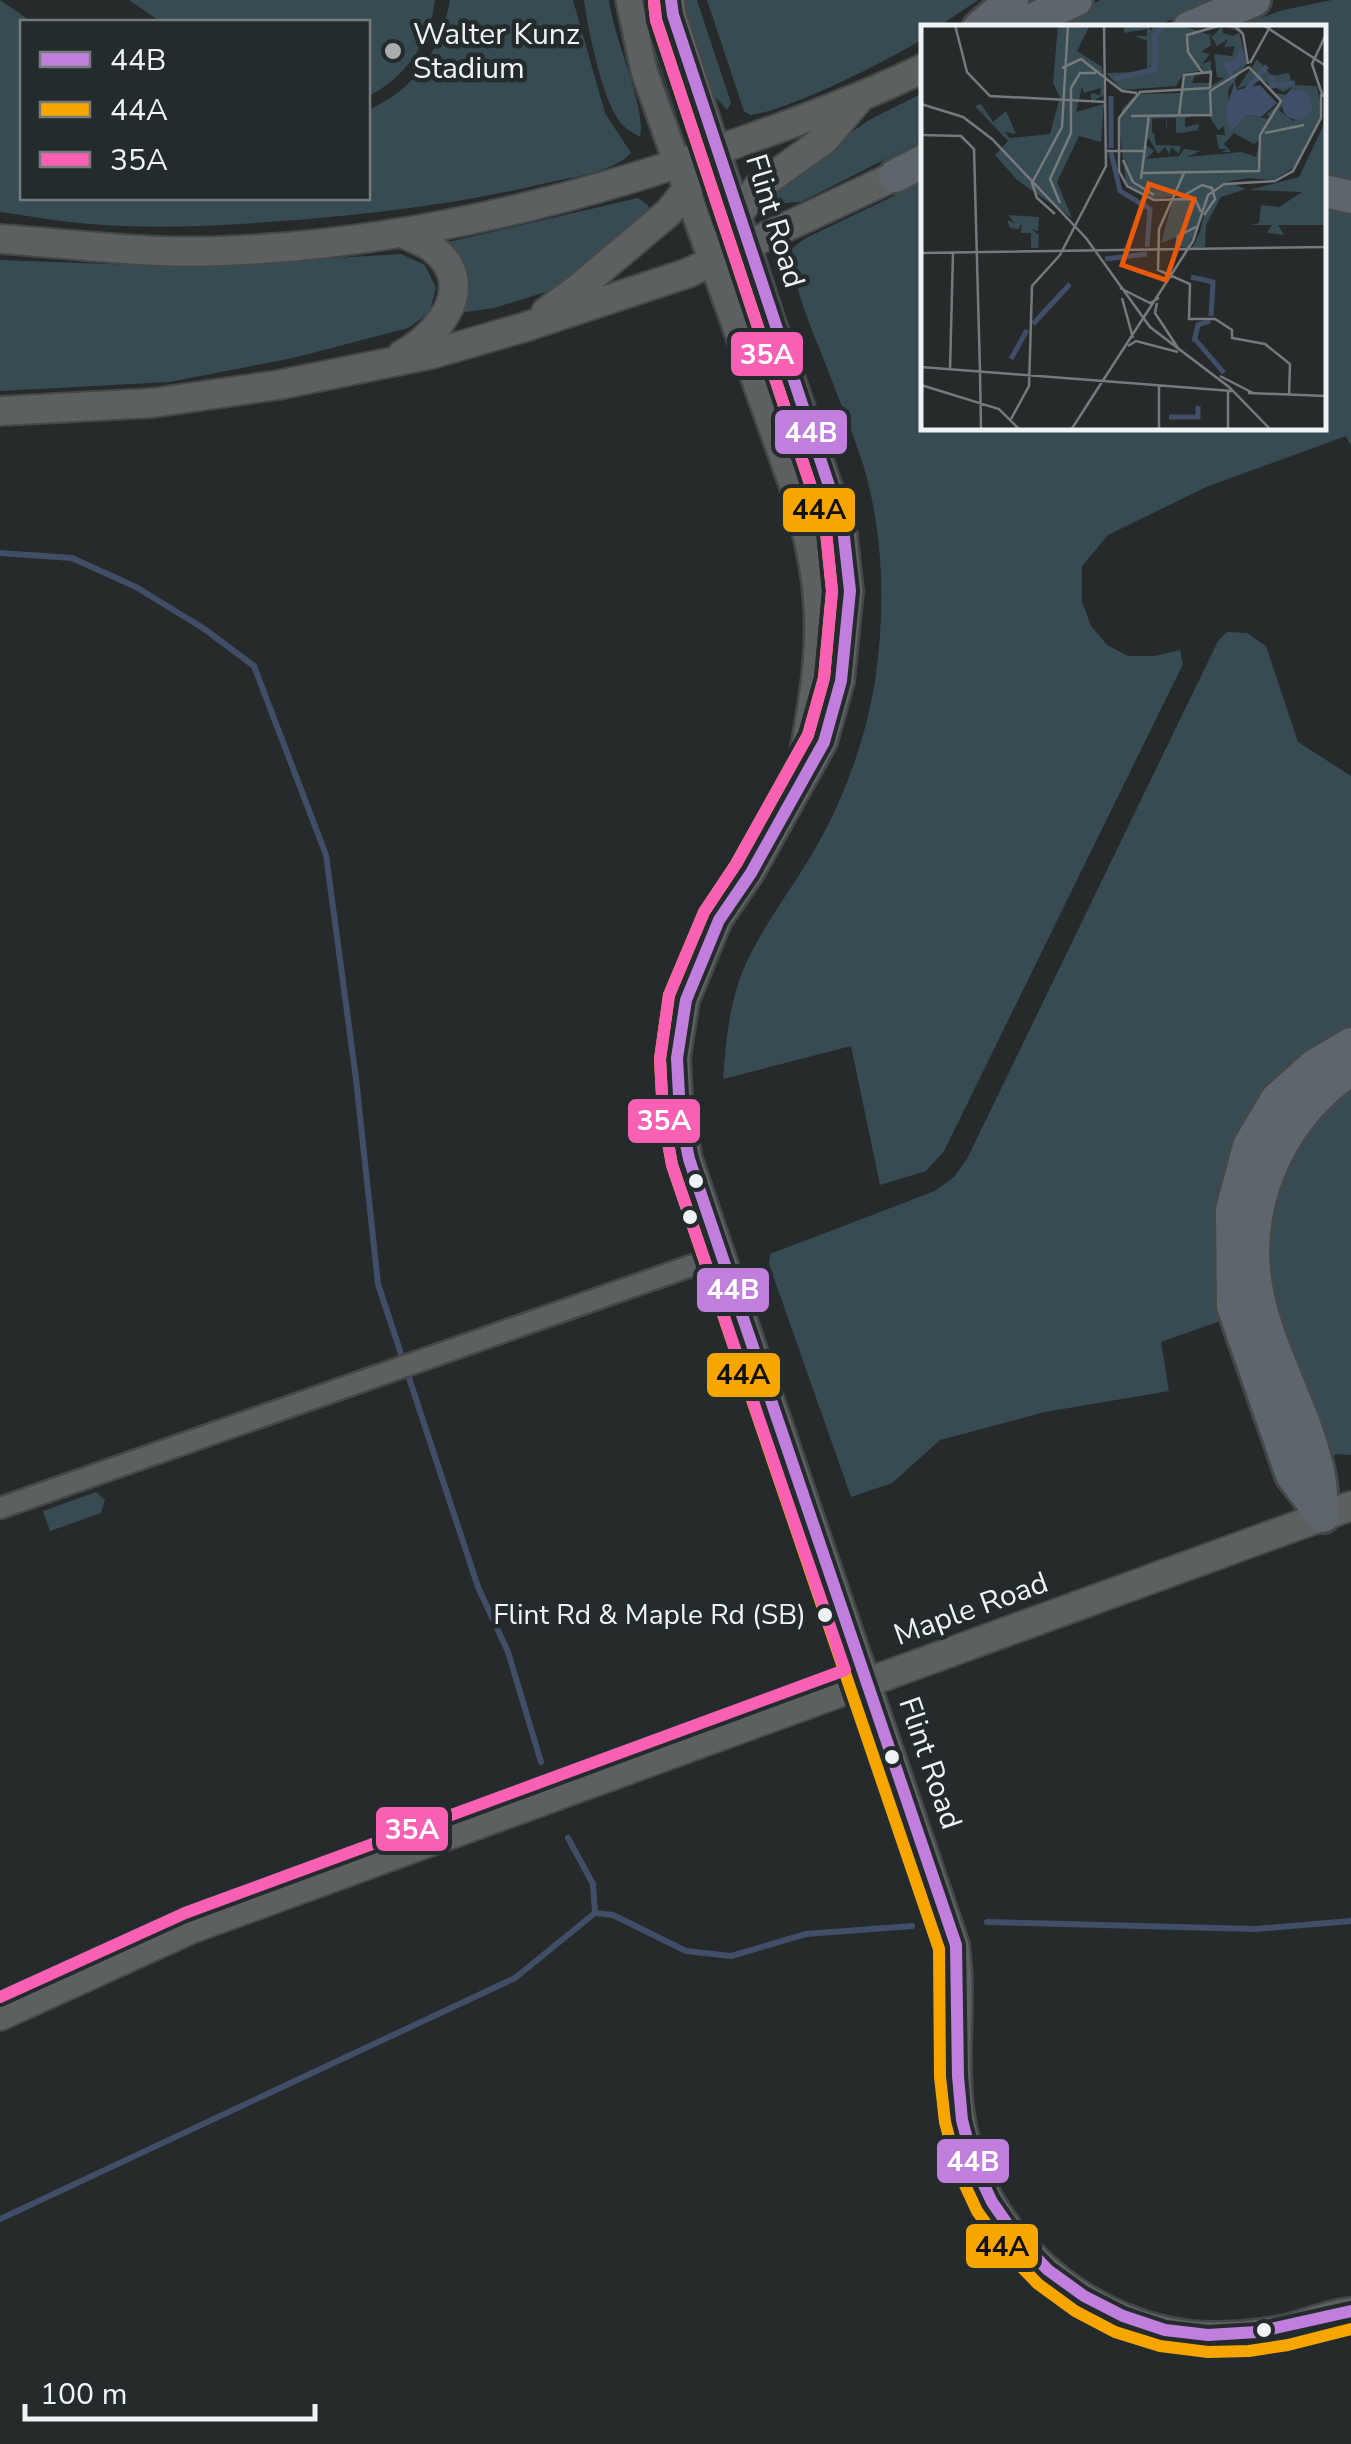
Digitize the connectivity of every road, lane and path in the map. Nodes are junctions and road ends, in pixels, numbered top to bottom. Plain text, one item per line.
1 (629, 0) edge
2 (671, 0) edge
3 (1012, 0) edge
4 (1076, 0) edge
5 (1254, 0) edge
6 (983, 25) edge
7 (1021, 25) edge
8 (1196, 25) edge
9 (921, 69) edge
10 (860, 99) junction
11 (718, 150) junction
12 (914, 169) edge
13 (682, 177) junction
14 (1326, 191) edge
15 (1351, 197) edge
16 (739, 212) junction
17 (402, 233) junction
18 (0, 239) edge
19 (748, 242) junction
20 (712, 261) junction
21 (525, 328) junction
22 (388, 363) junction
23 (0, 411) edge
24 (790, 804) junction
25 (1351, 1044) edge
26 (1351, 1069) edge
27 (722, 1256) junction
28 (0, 1508) edge
29 (1337, 1511) edge
30 (867, 1680) junction
31 (0, 2016) edge
32 (1351, 2311) edge

1 - 13 street, Flint Road
2 - 11 street, Flint Road
3 - 6 main road
4 - 7 main road
5 - 8 main road
9 - 10 main road
10 - 11 main road
10 - 16 main road
11 - 13 main road
11 - 16 street, Flint Road
12 - 19 main road
13 - 17 main road
13 - 20 street, Flint Road
13 - 21 main road
14 - 15 main road
16 - 19 street, Flint Road
16 - 20 main road
17 - 18 main road
17 - 22 main road
19 - 20 main road
19 - 24 street, Flint Road
20 - 21 main road
20 - 24 street, Flint Road
21 - 22 main road
22 - 23 main road
24 - 27 street, Flint Road
25 - 29 main road
26 - 29 main road
27 - 28 street
27 - 30 street, Flint Road
29 - 30 main road, Maple Road
30 - 31 main road, Maple Road
30 - 32 street, Flint Road

